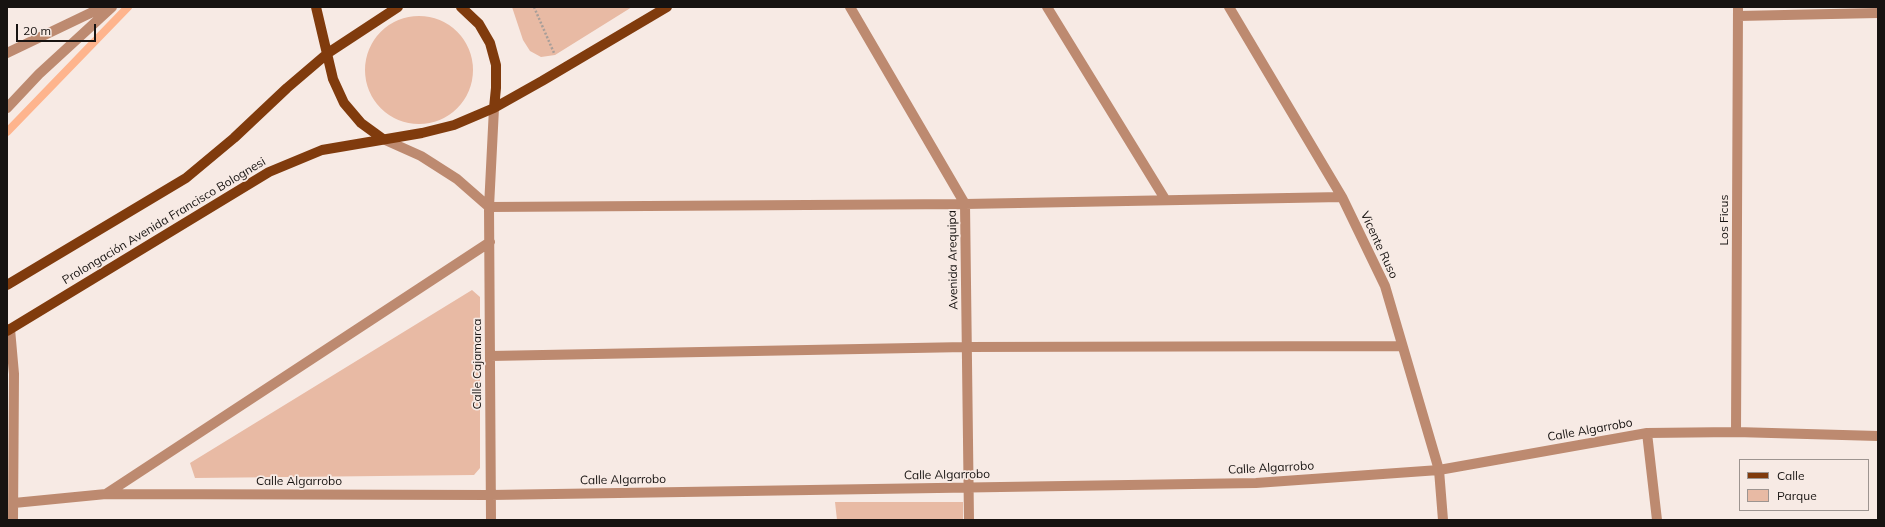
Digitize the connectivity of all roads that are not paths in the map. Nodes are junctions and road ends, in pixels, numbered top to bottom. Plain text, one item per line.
1 (103, 7) edge
2 (112, 7) edge
3 (316, 7) edge
4 (398, 7) edge
5 (461, 7) edge
6 (667, 7) edge
7 (850, 7) edge
8 (1047, 7) edge
9 (1229, 7) edge
10 (1738, 12) edge
11 (1878, 13) edge
12 (7, 53) edge
13 (328, 53) junction
14 (7, 108) edge
15 (494, 108) junction
16 (383, 139) junction
17 (1342, 197) junction
18 (1165, 200) junction
19 (965, 204) junction
20 (489, 207) junction
21 (490, 242) junction
22 (7, 285) edge
23 (8, 330) edge
24 (1402, 346) junction
25 (966, 347) junction
26 (490, 356) junction
27 (1736, 432) junction
28 (1647, 433) junction
29 (1878, 436) edge
30 (1439, 470) junction
31 (968, 487) junction
32 (106, 494) junction
33 (491, 495) junction
34 (14, 503) junction
35 (14, 520) edge
36 (491, 520) edge
37 (969, 520) edge
38 (1443, 520) edge
39 (1657, 520) edge

1 - 12 street
2 - 14 street
3 - 13 main road
4 - 13 main road
5 - 15 main road, Calle Cajamarca
6 - 15 main road, Prolongación Avenida Francisco Bolognesi
7 - 19 street, Avenida Arequipa
8 - 18 street
9 - 17 street, Vicente Ruso
10 - 11 street
10 - 27 street, Los Ficus
13 - 16 main road
13 - 22 main road
15 - 16 main road, Prolongación Avenida Francisco Bolognesi
15 - 20 street, Calle Cajamarca
16 - 20 street
16 - 23 main road, Prolongación Avenida Francisco Bolognesi
17 - 18 street
17 - 24 street, Vicente Ruso
18 - 19 street
19 - 20 street
19 - 25 street, Avenida Arequipa
20 - 21 street, Calle Cajamarca
21 - 26 street, Calle Cajamarca
21 - 32 street
23 - 34 street
24 - 25 street
24 - 30 street, Vicente Ruso
25 - 26 street
25 - 31 street, Avenida Arequipa
26 - 33 street, Calle Cajamarca
27 - 28 street, Calle Algarrobo
27 - 29 street, Calle Algarrobo
28 - 30 street, Calle Algarrobo
28 - 39 street
30 - 31 street, Calle Algarrobo
30 - 38 street, Vicente Ruso
31 - 33 street, Calle Algarrobo
31 - 37 street, Avenida Arequipa
32 - 33 street, Calle Algarrobo
32 - 34 street, Calle Algarrobo
33 - 36 street, Calle Cajamarca
34 - 35 street

